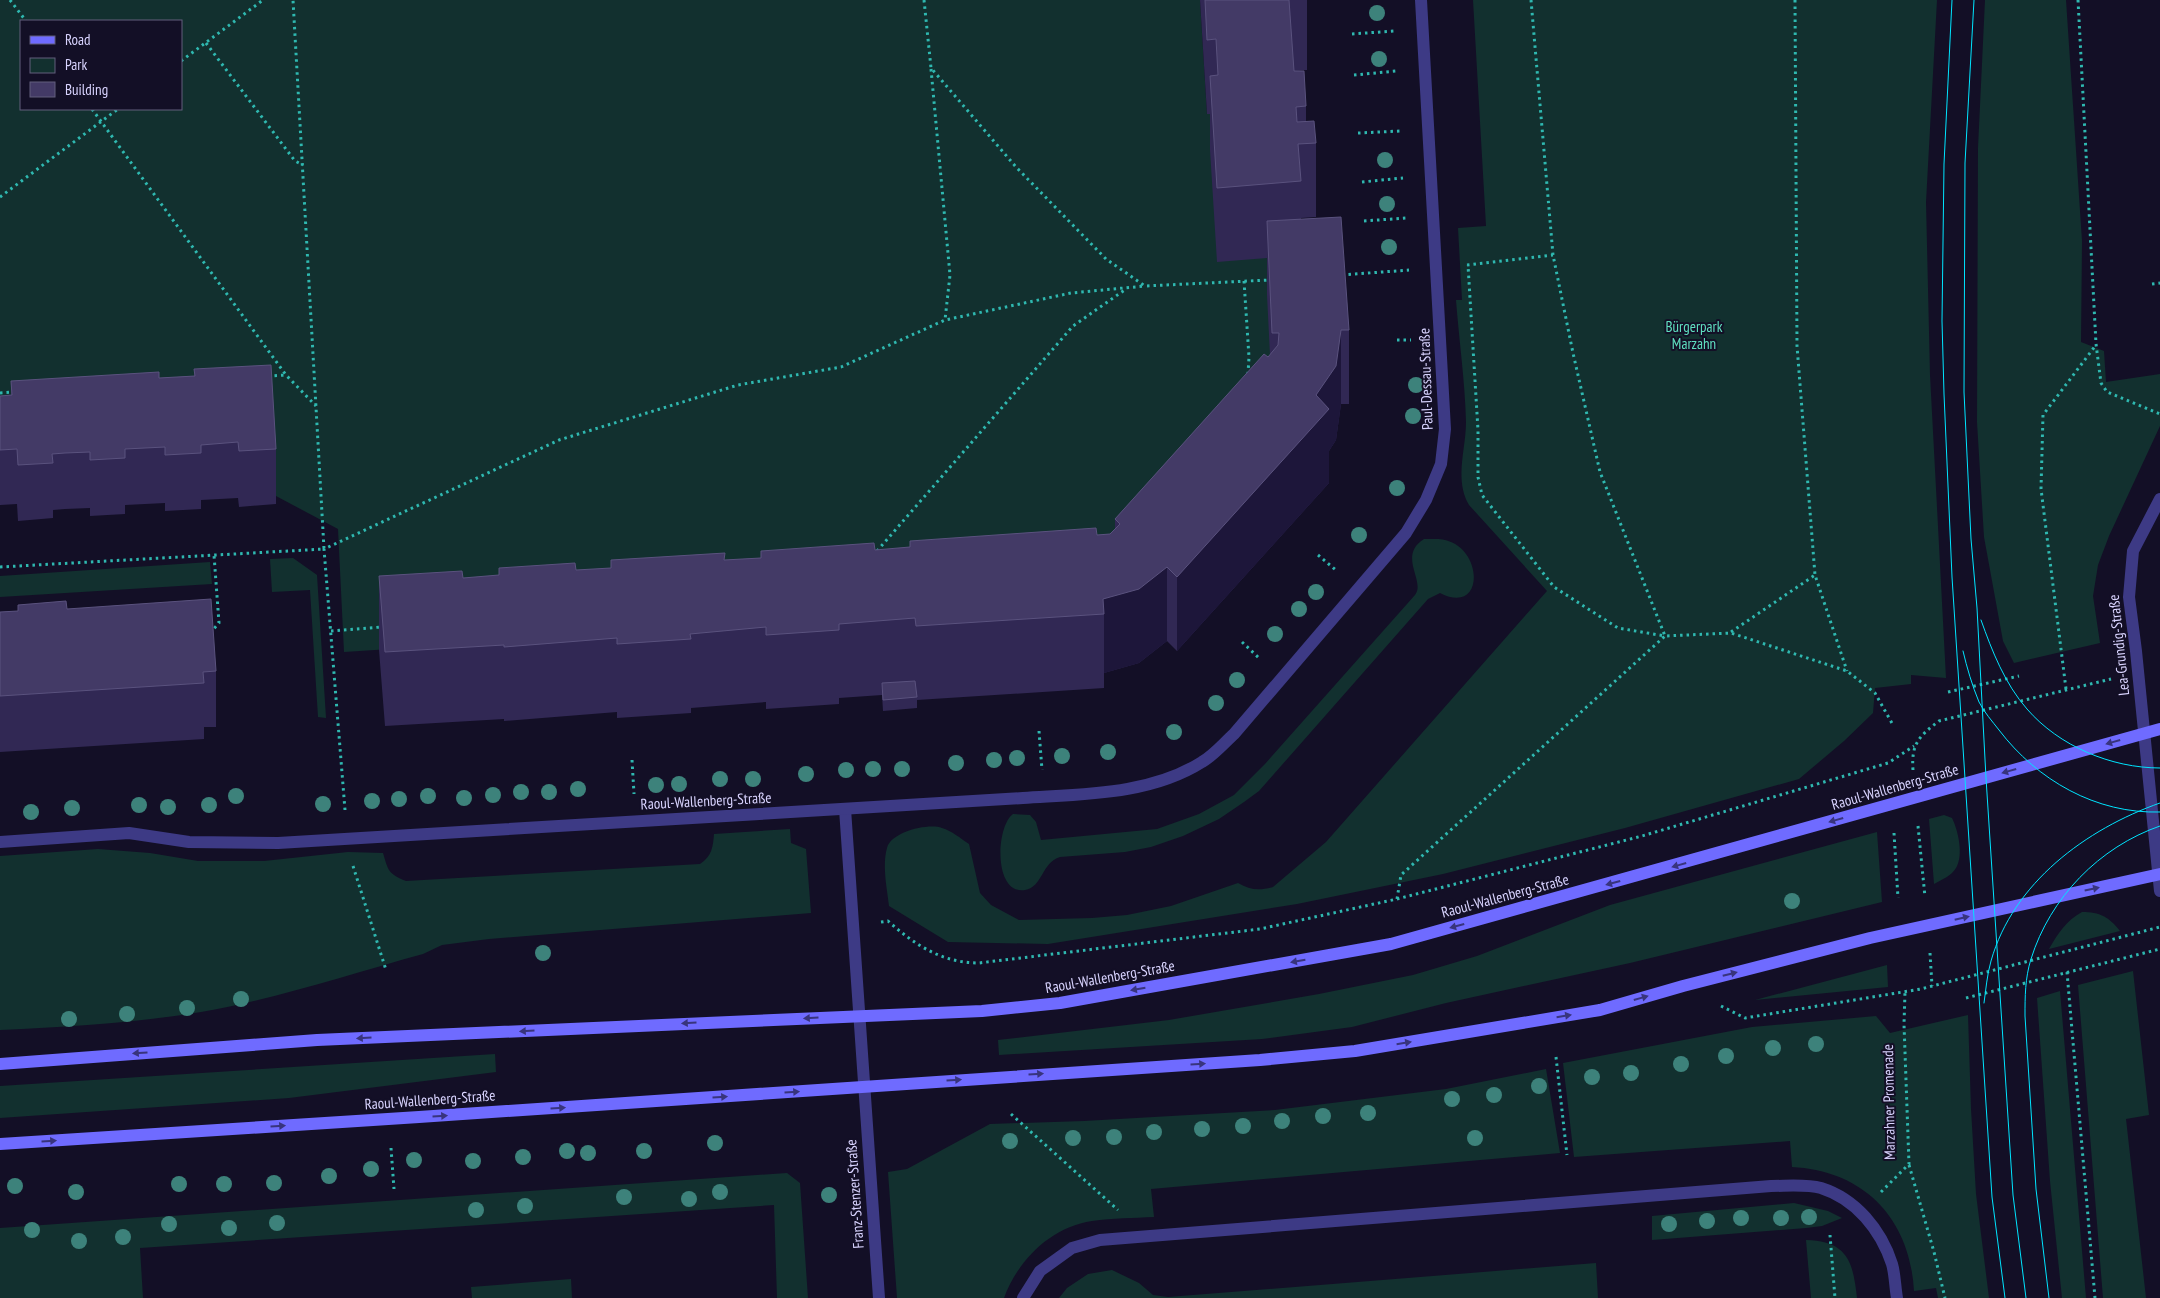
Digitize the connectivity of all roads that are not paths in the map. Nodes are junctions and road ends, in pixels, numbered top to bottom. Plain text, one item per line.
1 (1421, 0) edge
2 (2160, 499) edge
3 (2160, 729) edge
4 (2145, 733) junction
5 (1203, 762) joint
6 (845, 809) junction
7 (0, 842) edge
8 (2159, 874) edge
9 (2160, 891) edge
10 (860, 1016) junction
11 (0, 1064) edge
12 (863, 1087) junction
13 (0, 1144) edge
14 (879, 1298) edge
15 (1023, 1298) edge
16 (1896, 1298) edge

1 - 5 street, Paul-Dessau-Straße
2 - 4 street, Lea-Grundig-Straße
3 - 4 main road, Raoul-Wallenberg-Straße
4 - 8 street
4 -> 10 main road, Raoul-Wallenberg-Straße
5 - 6 street, Raoul-Wallenberg-Straße
6 - 7 street, Raoul-Wallenberg-Straße
6 - 10 street
8 - 9 street
12 -> 8 main road, Raoul-Wallenberg-Straße
10 -> 11 main road, Raoul-Wallenberg-Straße
10 - 12 street
13 -> 12 main road, Raoul-Wallenberg-Straße
12 - 14 street, Franz-Stenzer-Straße
15 - 16 street

